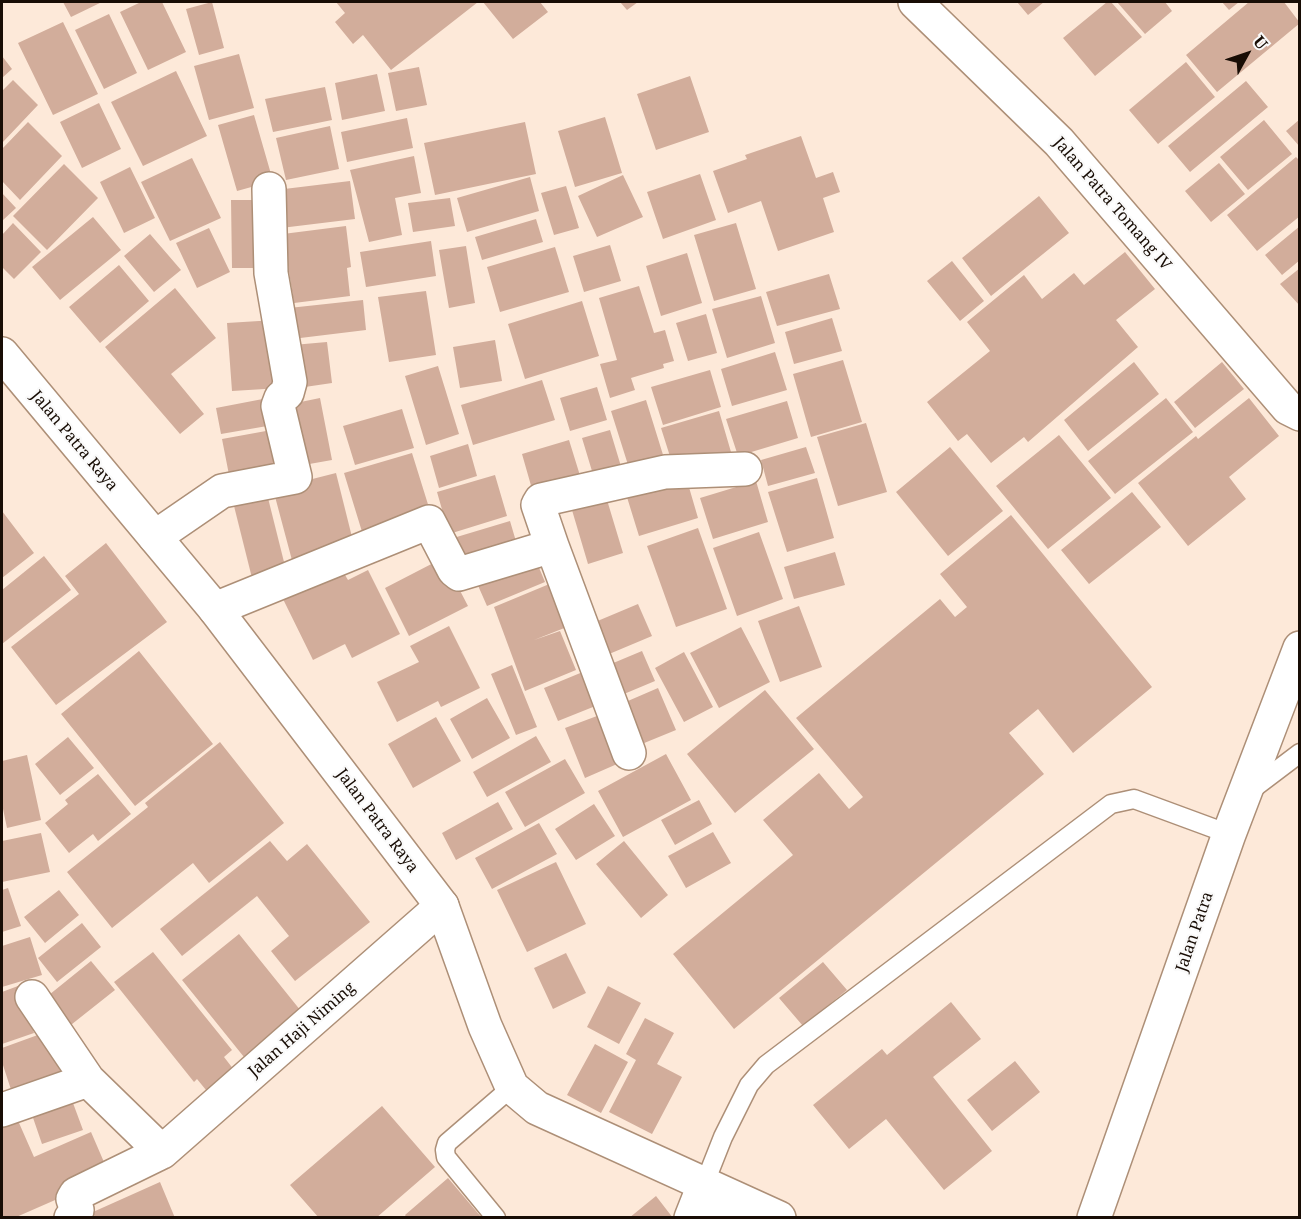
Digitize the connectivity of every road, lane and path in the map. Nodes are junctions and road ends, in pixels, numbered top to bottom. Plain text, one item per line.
1 (915, 2) edge
2 (269, 189) dead end
3 (2, 354) edge
4 (1299, 414) edge
5 (745, 469) dead end
6 (154, 537) junction
7 (552, 546) junction
8 (215, 609) junction
9 (1299, 648) edge
10 (629, 753) dead end
11 (1299, 753) edge
12 (1244, 795) junction
13 (1229, 834) junction
14 (435, 912) junction
15 (32, 997) dead end
16 (88, 1080) junction
17 (512, 1087) junction
18 (2, 1110) edge
19 (162, 1152) junction
20 (716, 1199) edge
21 (71, 1218) edge
22 (496, 1218) edge
23 (691, 1218) edge
24 (778, 1218) edge
25 (1094, 1218) edge

1 - 4 street, Jalan Patra Tomang IV
2 - 6 street
3 - 6 street, Jalan Patra Raya
5 - 7 street
6 - 8 street, Jalan Patra Raya
7 - 8 street
7 - 10 street
8 - 14 street, Jalan Patra Raya
9 - 12 street, Jalan Patra
11 - 12 lane
12 - 13 street, Jalan Patra
13 - 20 lane
13 - 25 street, Jalan Patra
14 - 17 street, Jalan Patra Raya
14 - 19 street, Jalan Haji Niming
15 - 16 street
16 - 18 street
16 - 19 street
17 - 20 street, Jalan Patra Raya
17 - 22 lane
19 - 21 street, Jalan Haji Niming
20 - 23 street
20 - 24 street, Jalan Patra Raya

